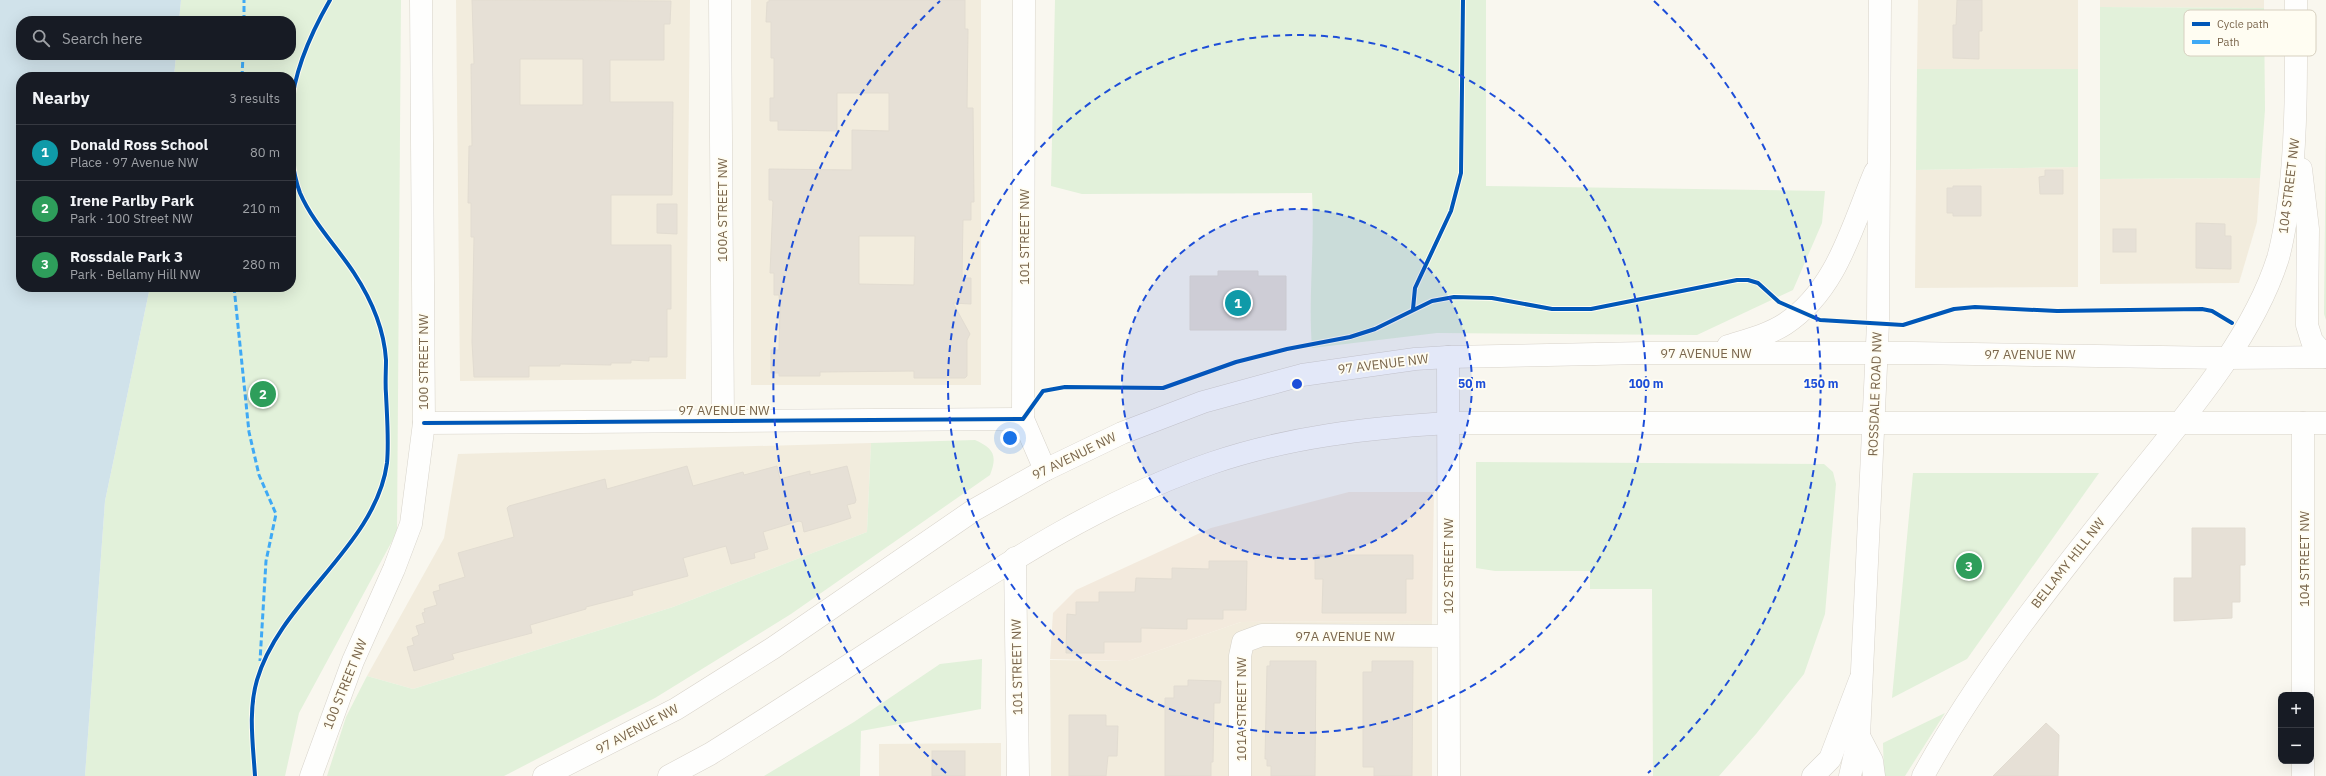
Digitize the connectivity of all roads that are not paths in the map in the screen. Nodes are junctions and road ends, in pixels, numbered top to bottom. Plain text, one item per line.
1 (421, 0) edge
2 (720, 0) edge
3 (1024, 0) edge
4 (1880, 0) edge
5 (2296, 56) edge
6 (2296, 132) junction
7 (1879, 161) junction
8 (1707, 353) junction
9 (1875, 353) junction
10 (1448, 357) junction
11 (2326, 357) edge
12 (2226, 358) junction
13 (724, 419) junction
14 (1023, 419) junction
15 (1874, 422) junction
16 (2182, 422) junction
17 (2303, 422) junction
18 (424, 423) junction
19 (1448, 423) junction
20 (2326, 423) edge
21 (1045, 470) junction
22 (1015, 558) junction
23 (1448, 636) junction
24 (1243, 642) joint
25 (1861, 679) junction
26 (2303, 692) edge
27 (1859, 736) junction
28 (2303, 764) edge
29 (311, 776) edge
30 (544, 776) edge
31 (669, 776) edge
32 (1018, 776) edge
33 (1240, 776) edge
34 (1449, 776) edge
35 (1814, 776) edge
36 (1850, 776) edge
37 (1874, 776) edge
38 (1923, 776) edge
39 (2303, 776) edge

1 - 18 main road, 100 STREET NW
2 - 13 main road, 100A STREET NW
3 - 14 main road, 101 STREET NW
4 - 7 main road, ROSSDALE ROAD NW
5 - 6 main road, 104 STREET NW
6 - 11 main road
6 - 12 main road, 104 STREET NW
7 - 8 main road
7 - 9 main road, ROSSDALE ROAD NW
8 - 9 main road, 97 AVENUE NW
8 - 10 main road, 97 AVENUE NW
9 - 12 main road, 97 AVENUE NW
9 - 15 main road, ROSSDALE ROAD NW
10 - 19 main road, 102 STREET NW
10 - 21 main road, 97 AVENUE NW
11 - 12 main road, 97 AVENUE NW
12 - 16 main road, BELLAMY HILL NW
13 - 14 main road, 97 AVENUE NW
13 - 18 main road, 97 AVENUE NW
14 - 21 main road, 101 STREET NW
15 - 16 main road
15 - 19 main road
15 - 25 main road, ROSSDALE ROAD NW
16 - 17 main road
16 - 38 main road, BELLAMY HILL NW
17 - 20 main road
17 - 26 main road, 104 STREET NW
18 - 29 main road, 100 STREET NW
19 - 22 main road
19 - 23 main road, 102 STREET NW
21 - 30 main road, 97 AVENUE NW
22 - 31 main road
22 - 32 main road, 101 STREET NW
23 - 24 main road, 97A AVENUE NW
23 - 34 main road, 102 STREET NW
24 - 33 main road, 101A STREET NW
25 - 27 main road
25 - 35 main road, ROSSDALE ROAD NW
27 - 36 main road
27 - 37 main road
28 - 39 main road

